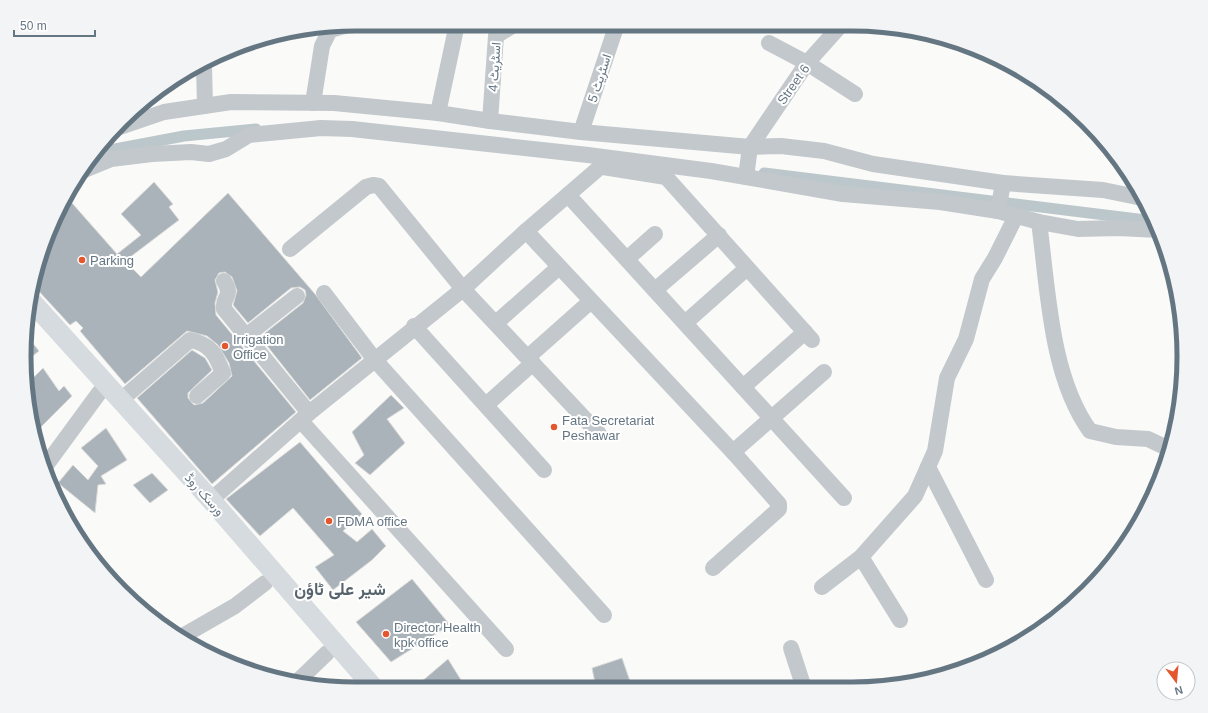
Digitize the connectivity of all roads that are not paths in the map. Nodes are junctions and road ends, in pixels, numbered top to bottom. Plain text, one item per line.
1 (456, 31) edge
2 (504, 31) edge
3 (615, 31) edge
4 (836, 31) edge
5 (329, 33) edge
6 (769, 42) dead end
7 (807, 63) junction
8 (204, 70) edge
9 (855, 94) dead end
10 (313, 103) junction
11 (206, 106) junction
12 (438, 113) junction
13 (490, 121) junction
14 (128, 124) edge
15 (581, 132) junction
16 (750, 147) junction
17 (92, 167) edge
18 (746, 177) junction
19 (1003, 183) junction
20 (568, 195) junction
21 (1134, 196) edge
22 (998, 211) junction
23 (1016, 216) junction
24 (1039, 222) junction
25 (1151, 230) edge
26 (526, 231) junction
27 (655, 234) dead end
28 (718, 235) junction
29 (290, 249) dead end
30 (627, 259) junction
31 (559, 268) junction
32 (747, 268) junction
33 (224, 282) dead end
34 (463, 288) junction
35 (655, 290) junction
36 (324, 293) dead end
37 (297, 296) dead end
38 (591, 301) junction
39 (35, 306) edge
40 (33, 322) edge
41 (496, 323) junction
42 (685, 323) junction
43 (414, 326) junction
44 (246, 336) junction
45 (375, 360) junction
46 (531, 360) junction
47 (824, 372) dead end
48 (743, 387) junction
49 (103, 389) junction
50 (197, 396) dead end
51 (121, 400) junction
52 (486, 406) junction
53 (305, 417) junction
54 (772, 418) junction
55 (599, 434) dead end
56 (1164, 447) edge
57 (733, 452) junction
58 (48, 462) edge
59 (928, 468) junction
60 (544, 470) dead end
61 (844, 498) dead end
62 (206, 505) junction
63 (861, 557) junction
64 (713, 568) dead end
65 (986, 580) dead end
66 (265, 583) junction
67 (822, 587) dead end
68 (604, 615) dead end
69 (900, 620) dead end
70 (187, 634) edge
71 (791, 648) dead end
72 (506, 649) dead end
73 (327, 653) junction
74 (302, 677) edge
75 (352, 682) edge
76 (368, 682) edge
77 (802, 682) edge

1 - 12 street
2 - 13 street, اسٹریٹ 4
3 - 15 street, اسٹریٹ 5
4 - 7 street, Street 6
5 - 10 street
6 - 7 street
7 - 9 street
7 - 16 street, Street 6
8 - 11 street
10 - 11 street
10 - 12 street
11 - 14 street
12 - 13 street
13 - 15 street
15 - 16 street
16 - 18 street
16 - 19 street
17 - 18 street
18 - 22 street
19 - 21 street
19 - 22 street
20 - 26 street
20 - 28 street
20 - 30 street
22 - 23 street
23 - 24 street
23 - 59 street
24 - 25 street
24 - 56 street
26 - 31 street
26 - 34 street
27 - 30 street
28 - 32 street
28 - 35 street
29 - 34 street
30 - 35 street
31 - 38 street
31 - 41 street
32 - 42 street
32 - 48 street
33 - 44 street
34 - 41 street
34 - 43 street
35 - 42 street
36 - 45 street
37 - 44 street
38 - 46 street
38 - 57 street
39 - 49 main road, ورسک روڈ
40 - 49 main road, ورسک روڈ
41 - 46 street
42 - 48 street
43 - 45 street
43 - 52 street
44 - 53 street
45 - 53 street
45 - 68 street
46 - 52 street
46 - 55 street
47 - 54 street
48 - 54 street
49 - 51 main road, ورسک روڈ
49 - 58 street
49 - 62 main road, ورسک روڈ
50 - 51 street
51 - 62 main road, ورسک روڈ
52 - 60 street
53 - 62 street
53 - 72 street
54 - 57 street
54 - 61 street
57 - 64 street
59 - 63 street
59 - 65 street
62 - 66 main road, ورسک روڈ
62 - 76 main road, ورسک روڈ
63 - 67 street
63 - 69 street
66 - 70 street
66 - 73 main road, ورسک روڈ
71 - 77 street
73 - 74 street
73 - 75 main road, ورسک روڈ

